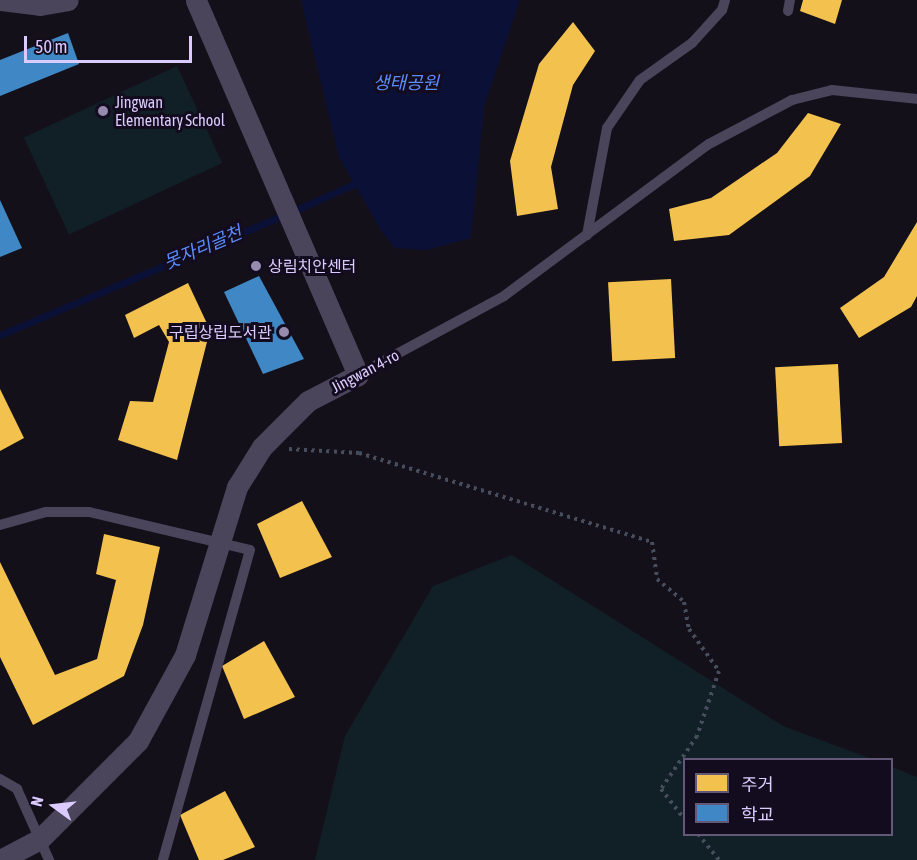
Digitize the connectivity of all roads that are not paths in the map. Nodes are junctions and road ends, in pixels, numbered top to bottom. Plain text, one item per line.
1 (1, 0) edge
2 (68, 0) edge
3 (196, 0) edge
4 (725, 0) edge
5 (790, 0) edge
6 (788, 12) dead end
7 (917, 99) edge
8 (587, 235) junction
9 (358, 375) junction
10 (0, 525) edge
11 (218, 541) junction
12 (0, 779) edge
13 (40, 839) junction
14 (0, 860) edge
15 (49, 860) edge
16 (163, 860) edge

1 - 2 street
3 - 9 street
4 - 8 lane
5 - 6 lane
7 - 8 lane, Jingwan 4-ro
8 - 9 lane, Jingwan 4-ro
9 - 11 street, Jingwan 4-ro
10 - 11 lane
11 - 13 street, Jingwan 4-ro
11 - 16 lane
12 - 13 lane
13 - 14 street, Jingwan 4-ro
13 - 15 lane

